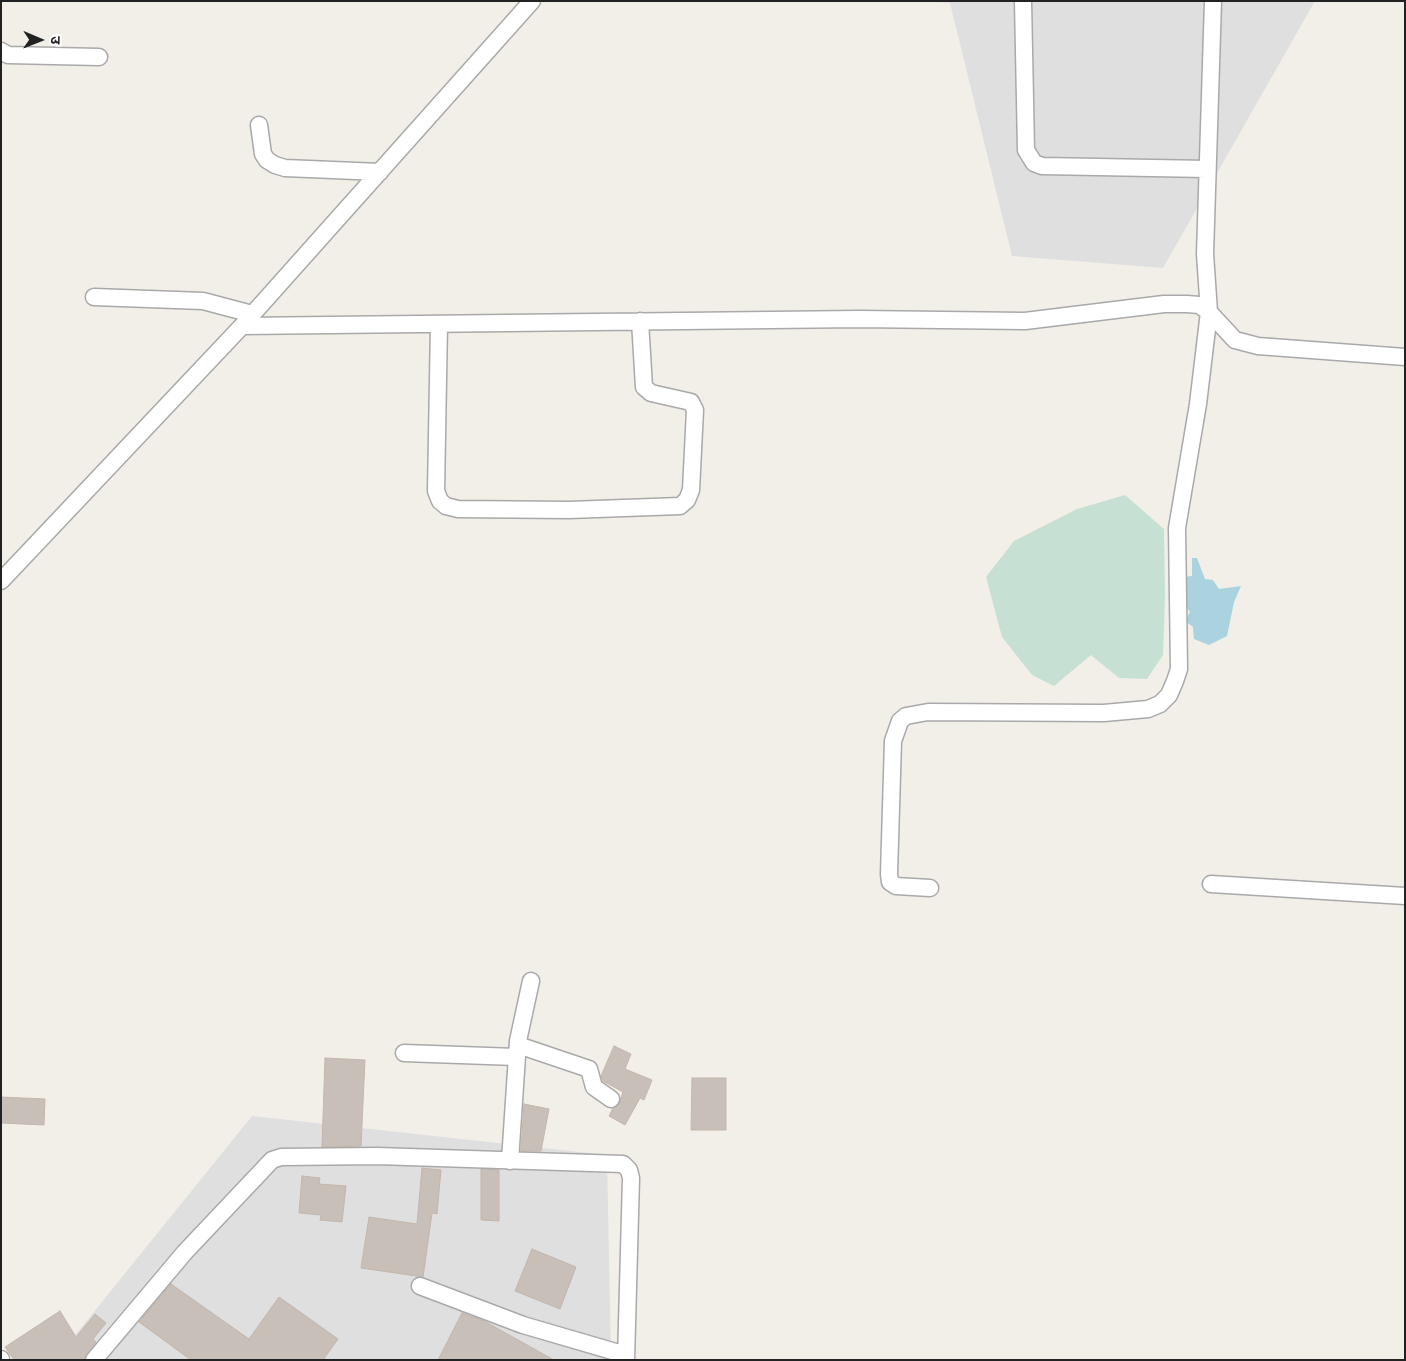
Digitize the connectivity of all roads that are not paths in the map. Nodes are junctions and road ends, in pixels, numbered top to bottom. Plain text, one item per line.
1 (532, 1) edge
2 (1023, 1) edge
3 (1214, 1) edge
4 (1, 51) edge
5 (99, 57) dead end
6 (259, 124) dead end
7 (1207, 169) junction
8 (380, 172) junction
9 (94, 297) dead end
10 (1209, 312) junction
11 (247, 320) junction
12 (640, 321) junction
13 (439, 324) junction
14 (1405, 357) edge
15 (1, 581) edge
16 (1212, 884) dead end
17 (930, 888) dead end
18 (1405, 896) edge
19 (530, 982) dead end
20 (517, 1051) junction
21 (404, 1053) dead end
22 (611, 1099) dead end
23 (510, 1161) junction
24 (420, 1286) dead end
25 (626, 1357) edge
26 (94, 1360) edge

1 - 8 street
2 - 7 street
3 - 7 street
4 - 5 street
6 - 8 street
7 - 10 street
8 - 11 street
9 - 11 street
10 - 12 street
10 - 14 street
10 - 17 street
11 - 13 street
11 - 15 street
12 - 13 street
12 - 13 street
16 - 18 street
19 - 20 street
20 - 21 street
20 - 22 street
20 - 23 street
23 - 25 street
23 - 26 street
24 - 25 street

